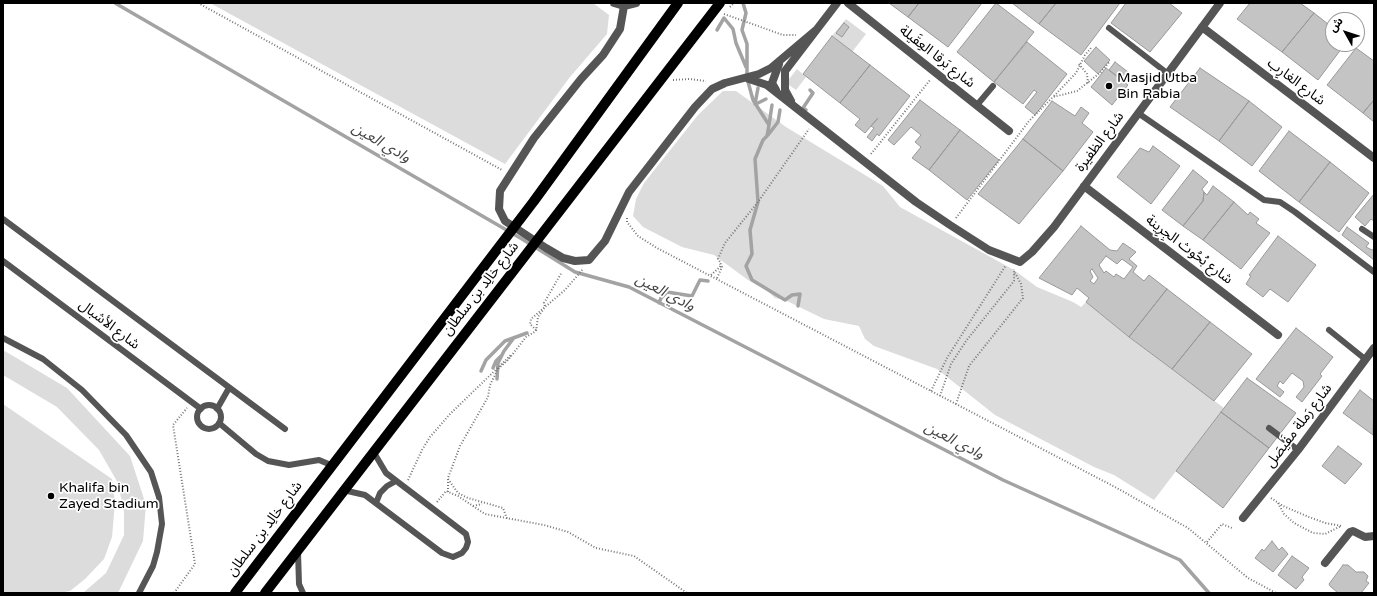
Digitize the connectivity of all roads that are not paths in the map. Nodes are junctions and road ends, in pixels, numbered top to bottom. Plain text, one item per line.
1 (614, 3) edge
2 (636, 3) edge
3 (678, 3) edge
4 (720, 3) edge
5 (725, 3) edge
6 (836, 3) edge
7 (848, 3) edge
8 (1220, 3) edge
9 (624, 6) junction
10 (703, 24) junction
11 (1202, 27) junction
12 (1109, 28) dead end
13 (816, 30) junction
14 (782, 60) junction
15 (1168, 73) junction
16 (747, 78) junction
17 (993, 86) dead end
18 (777, 92) junction
19 (793, 105) junction
20 (977, 105) junction
21 (1138, 114) junction
22 (1010, 131) dead end
23 (1374, 158) edge
24 (1084, 186) junction
25 (3, 219) edge
26 (1362, 229) dead end
27 (1374, 237) edge
28 (3, 261) edge
29 (1374, 272) edge
30 (1329, 330) dead end
31 (1278, 335) dead end
32 (3, 338) edge
33 (1374, 348) edge
34 (1365, 359) junction
35 (229, 388) junction
36 (217, 408) junction
37 (201, 409) junction
38 (219, 423) junction
39 (1269, 428) dead end
40 (285, 429) dead end
41 (1298, 450) junction
42 (373, 451) junction
43 (331, 465) junction
44 (396, 481) junction
45 (344, 490) junction
46 (376, 503) junction
47 (1243, 518) dead end
48 (1374, 536) edge
49 (298, 550) junction
50 (1325, 563) dead end
51 (139, 593) edge
52 (235, 593) edge
53 (265, 593) edge
54 (303, 593) edge

1 - 9 street
2 - 9 street
3 - 43 main road, شارع خالِد بن سلطان
4 - 10 main road, شارع خالِد بن سلطان
5 - 10 street
6 - 13 street
7 - 20 street, شارع بَرقا العِقَيلة
8 - 11 street, شارع الظفيرة
9 - 16 street
10 - 42 main road, شارع خالِد بن سلطان
11 - 15 street, شارع الظفيرة
11 - 23 street, شارع الغارِب
12 - 15 lane
13 - 14 street
13 - 19 street
14 - 16 street
14 - 18 street
15 - 21 street, شارع الظفيرة
16 - 18 street
17 - 20 lane
18 - 19 street
19 - 24 street, شارع الظفيرة
20 - 22 street, شارع بَرقا العِقَيلة
21 - 24 street, شارع الظفيرة
21 - 29 lane
24 - 31 street, شارع بُحُوث الجِرِينة
25 - 35 lane
26 - 27 lane
28 - 37 lane, شارع الأشبال
30 - 34 lane
32 - 51 lane
33 - 34 street, شارع رَملة مفَيصَل
34 - 41 street, شارع رَملة مفَيصَل
35 - 36 lane
35 - 40 lane
36 - 37 lane
36 - 38 lane
37 - 38 lane
38 - 43 lane
39 - 41 lane
41 - 47 street, شارع رَملة مفَيصَل
42 - 44 lane
42 - 45 main road, شارع خالِد بن سلطان
43 - 52 main road, شارع خالِد بن سلطان
44 - 46 lane
44 - 46 lane
45 - 46 lane
45 - 49 main road, شارع خالِد بن سلطان
48 - 50 street
49 - 53 main road, شارع خالِد بن سلطان
49 - 54 lane

